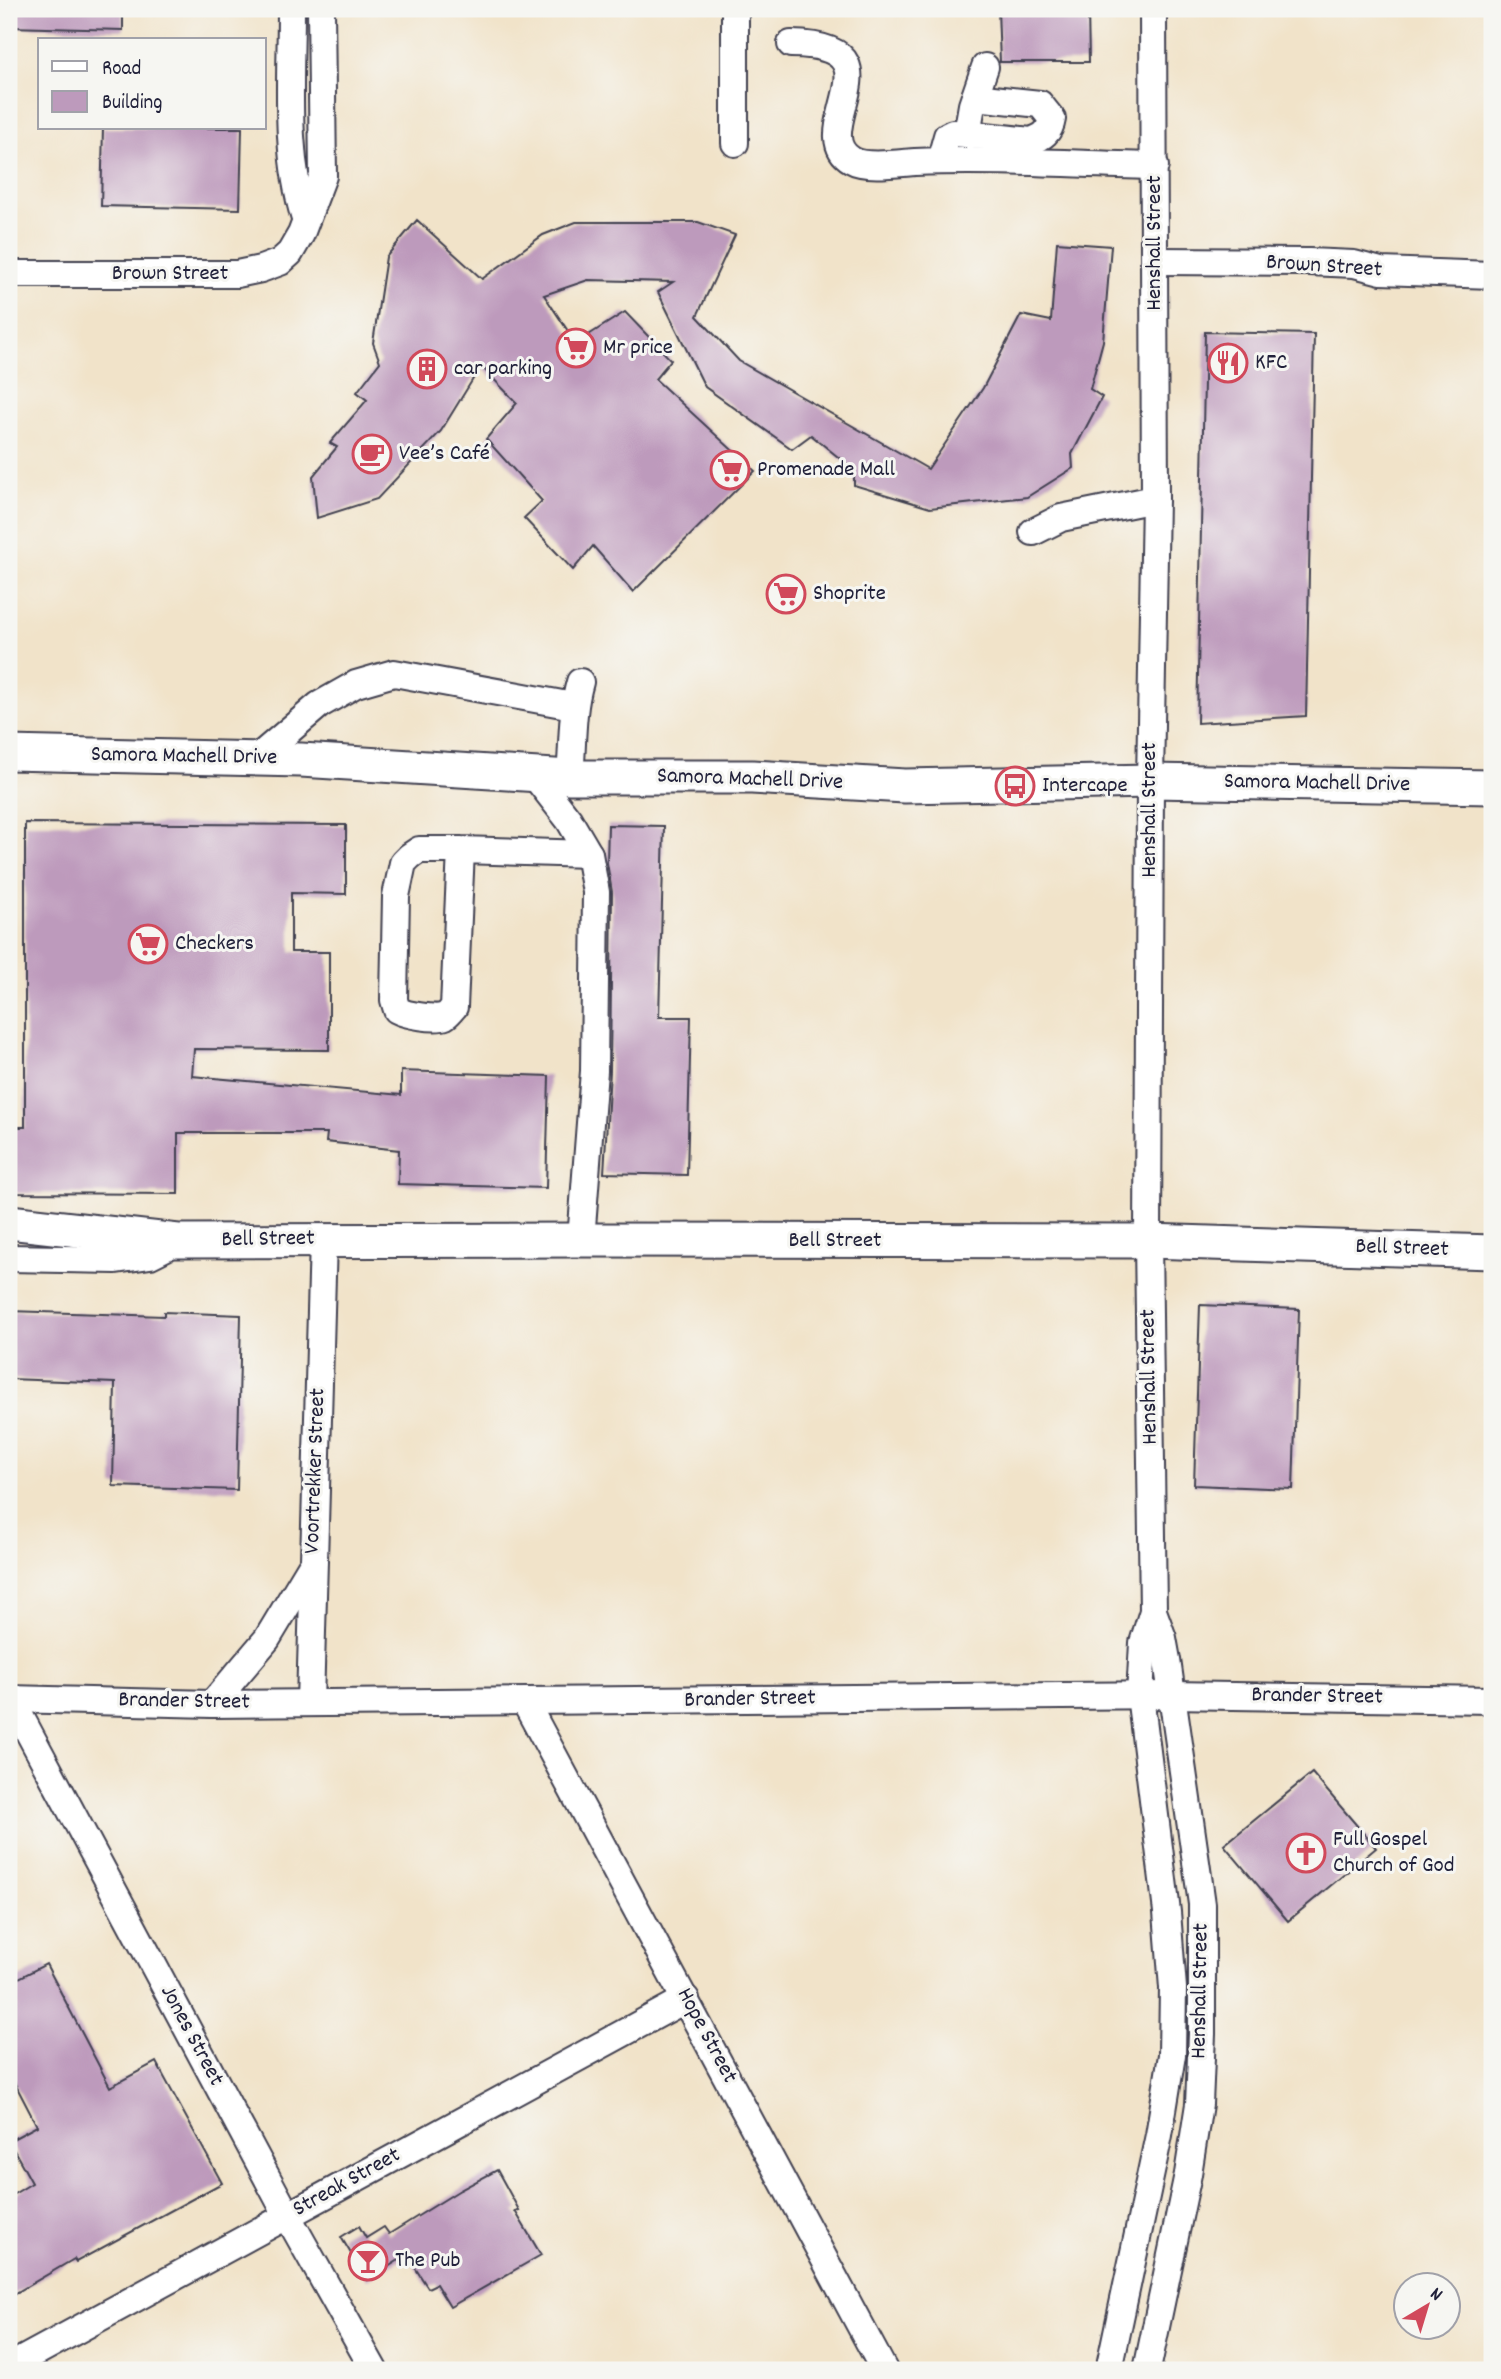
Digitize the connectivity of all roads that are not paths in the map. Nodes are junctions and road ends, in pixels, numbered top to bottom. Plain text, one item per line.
1 (291, 9) edge
2 (321, 9) edge
3 (735, 9) edge
4 (1153, 9) edge
5 (791, 44) dead end
6 (985, 67) dead end
7 (975, 96) junction
8 (967, 134) junction
9 (735, 143) dead end
10 (940, 161) junction
11 (1155, 166) junction
12 (305, 219) junction
13 (1156, 261) junction
14 (9, 274) edge
15 (1492, 275) edge
16 (1155, 499) junction
17 (1034, 532) dead end
18 (9, 753) edge
19 (256, 759) junction
20 (534, 775) junction
21 (570, 777) junction
22 (1150, 781) junction
23 (1492, 787) edge
24 (461, 849) junction
25 (589, 854) junction
26 (9, 1222) edge
27 (323, 1240) junction
28 (580, 1240) junction
29 (178, 1241) junction
30 (1149, 1241) junction
31 (1492, 1252) edge
32 (9, 1258) edge
33 (313, 1563) junction
34 (1153, 1611) junction
35 (1140, 1695) junction
36 (1171, 1695) junction
37 (10, 1699) edge
38 (1492, 1700) edge
39 (526, 1702) junction
40 (310, 1703) junction
41 (212, 1704) junction
42 (686, 1998) junction
43 (287, 2215) junction
44 (9, 2367) edge
45 (374, 2370) edge
46 (884, 2370) edge
47 (1109, 2370) edge
48 (1147, 2370) edge

1 - 12 street
2 - 12 street
3 - 9 street
4 - 11 street, Henshall Street
5 - 10 street
6 - 7 street
7 - 8 street
7 - 8 street
8 - 10 street
10 - 11 street
11 - 13 street, Henshall Street
12 - 14 street, Brown Street
13 - 15 street, Brown Street
13 - 16 street, Henshall Street
16 - 17 street
16 - 22 street, Henshall Street
18 - 19 main road, Samora Machell Drive
19 - 20 main road, Samora Machell Drive
19 - 21 street
20 - 21 main road, Samora Machell Drive
20 - 25 street
21 - 22 main road, Samora Machell Drive
22 - 23 main road, Samora Machell Drive
22 - 30 street, Henshall Street
24 - 24 street
24 - 25 street
25 - 28 street
26 - 29 main road, Bell Street
27 - 28 main road, Bell Street
27 - 29 main road, Bell Street
27 - 33 street, Voortrekker Street
28 - 30 main road, Bell Street
29 - 32 street, Bell Street
30 - 31 main road, Bell Street
30 - 34 street, Henshall Street
33 - 40 street, Voortrekker Street
33 - 41 street
34 - 35 street, Henshall Street
34 - 36 street, Henshall Street
35 - 36 street, Brander Street
35 - 39 street, Brander Street
35 - 47 street, Henshall Street
36 - 38 street, Brander Street
36 - 48 street, Henshall Street
37 - 41 street, Brander Street
37 - 43 street, Jones Street
39 - 40 street, Brander Street
39 - 42 street, Hope Street
40 - 41 street, Brander Street
42 - 43 street, Streak Street
42 - 46 street, Hope Street
43 - 44 street, Streak Street
43 - 45 street, Jones Street

